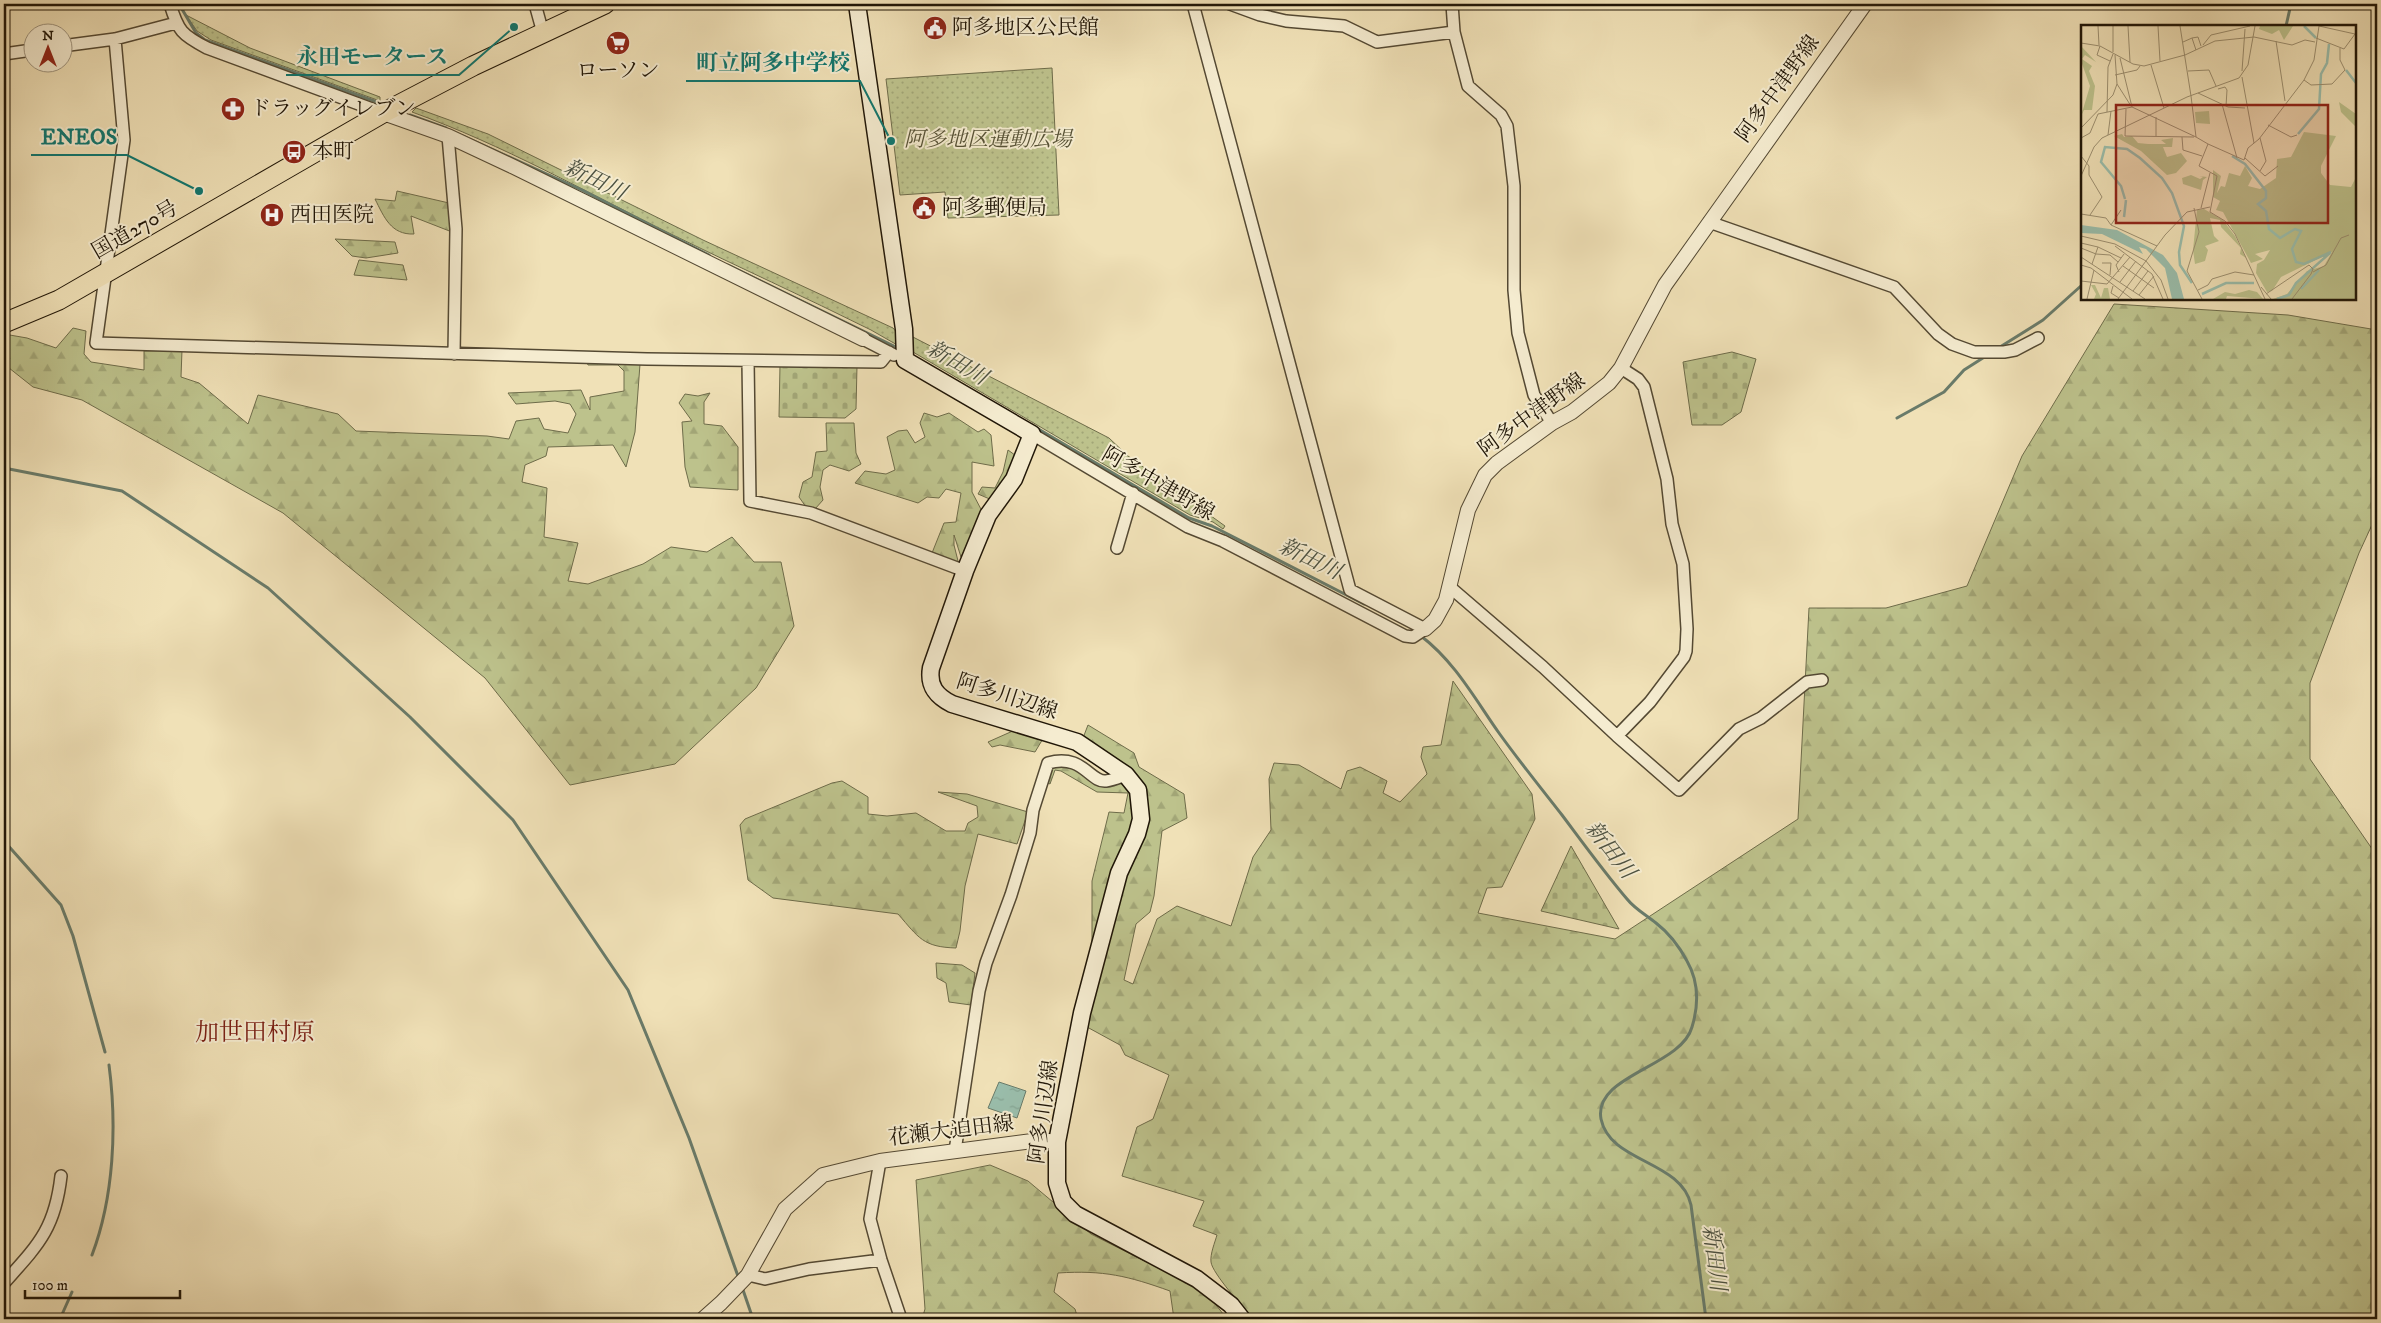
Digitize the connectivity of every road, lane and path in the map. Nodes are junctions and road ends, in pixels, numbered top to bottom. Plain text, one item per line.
1 (535, 4) edge
2 (606, 4) edge
3 (857, 4) edge
4 (1193, 4) edge
5 (1452, 4) edge
6 (1865, 4) edge
7 (1237, 5) edge
8 (169, 6) edge
9 (176, 23) junction
10 (1454, 32) junction
11 (543, 33) junction
12 (116, 39) junction
13 (72, 45) edge
14 (22, 51) edge
15 (4, 54) edge
16 (383, 113) junction
17 (448, 136) junction
18 (1709, 222) junction
19 (104, 274) junction
20 (4, 322) edge
21 (2038, 338) dead end
22 (863, 339) joint
23 (889, 352) junction
24 (454, 354) junction
25 (905, 355) junction
26 (748, 361) junction
27 (1621, 368) junction
28 (1552, 423) junction
29 (1032, 434) junction
30 (1133, 493) junction
31 (1116, 548) dead end
32 (965, 571) junction
33 (1450, 588) junction
34 (1421, 632) junction
35 (1822, 680) dead end
36 (1616, 736) junction
37 (1126, 775) junction
38 (1057, 1142) junction
39 (955, 1151) junction
40 (880, 1161) junction
41 (62, 1176) dead end
42 (881, 1260) junction
43 (748, 1275) junction
44 (4, 1283) edge
45 (703, 1319) edge
46 (901, 1319) edge
47 (1242, 1319) edge

1 - 11 street
2 - 11 highway, 国道270号
3 - 25 main road
4 - 34 street
5 - 10 street
6 - 18 street, 阿多中津野線
7 - 10 street
8 - 9 street
9 - 12 street
9 - 16 street
10 - 28 street
11 - 16 highway, 国道270号
12 - 13 street
12 - 19 street
14 - 15 street
16 - 17 street
16 - 19 highway, 国道270号
17 - 22 street
17 - 24 street
18 - 21 street
18 - 27 street, 阿多中津野線
19 - 20 highway, 国道270号
19 - 24 street
22 - 23 street
23 - 25 street
23 - 26 street
24 - 26 street
25 - 29 main road
26 - 32 street
27 - 28 street, 阿多中津野線
27 - 36 street
28 - 33 street, 阿多中津野線
29 - 30 street, 阿多中津野線
29 - 32 main road, 阿多川辺線
30 - 31 street
30 - 34 street, 阿多中津野線
32 - 37 main road, 阿多川辺線
33 - 34 street, 阿多中津野線
33 - 36 street
35 - 36 street
37 - 38 main road, 阿多川辺線
37 - 39 street
38 - 39 street, 花瀬大迫田線
38 - 47 main road, 阿多川辺線
39 - 40 street, 花瀬大迫田線
40 - 42 street, 花瀬大迫田線
40 - 43 street, 花瀬大迫田線
41 - 44 street
42 - 43 street
42 - 46 street, 花瀬大迫田線
43 - 45 street, 花瀬大迫田線

